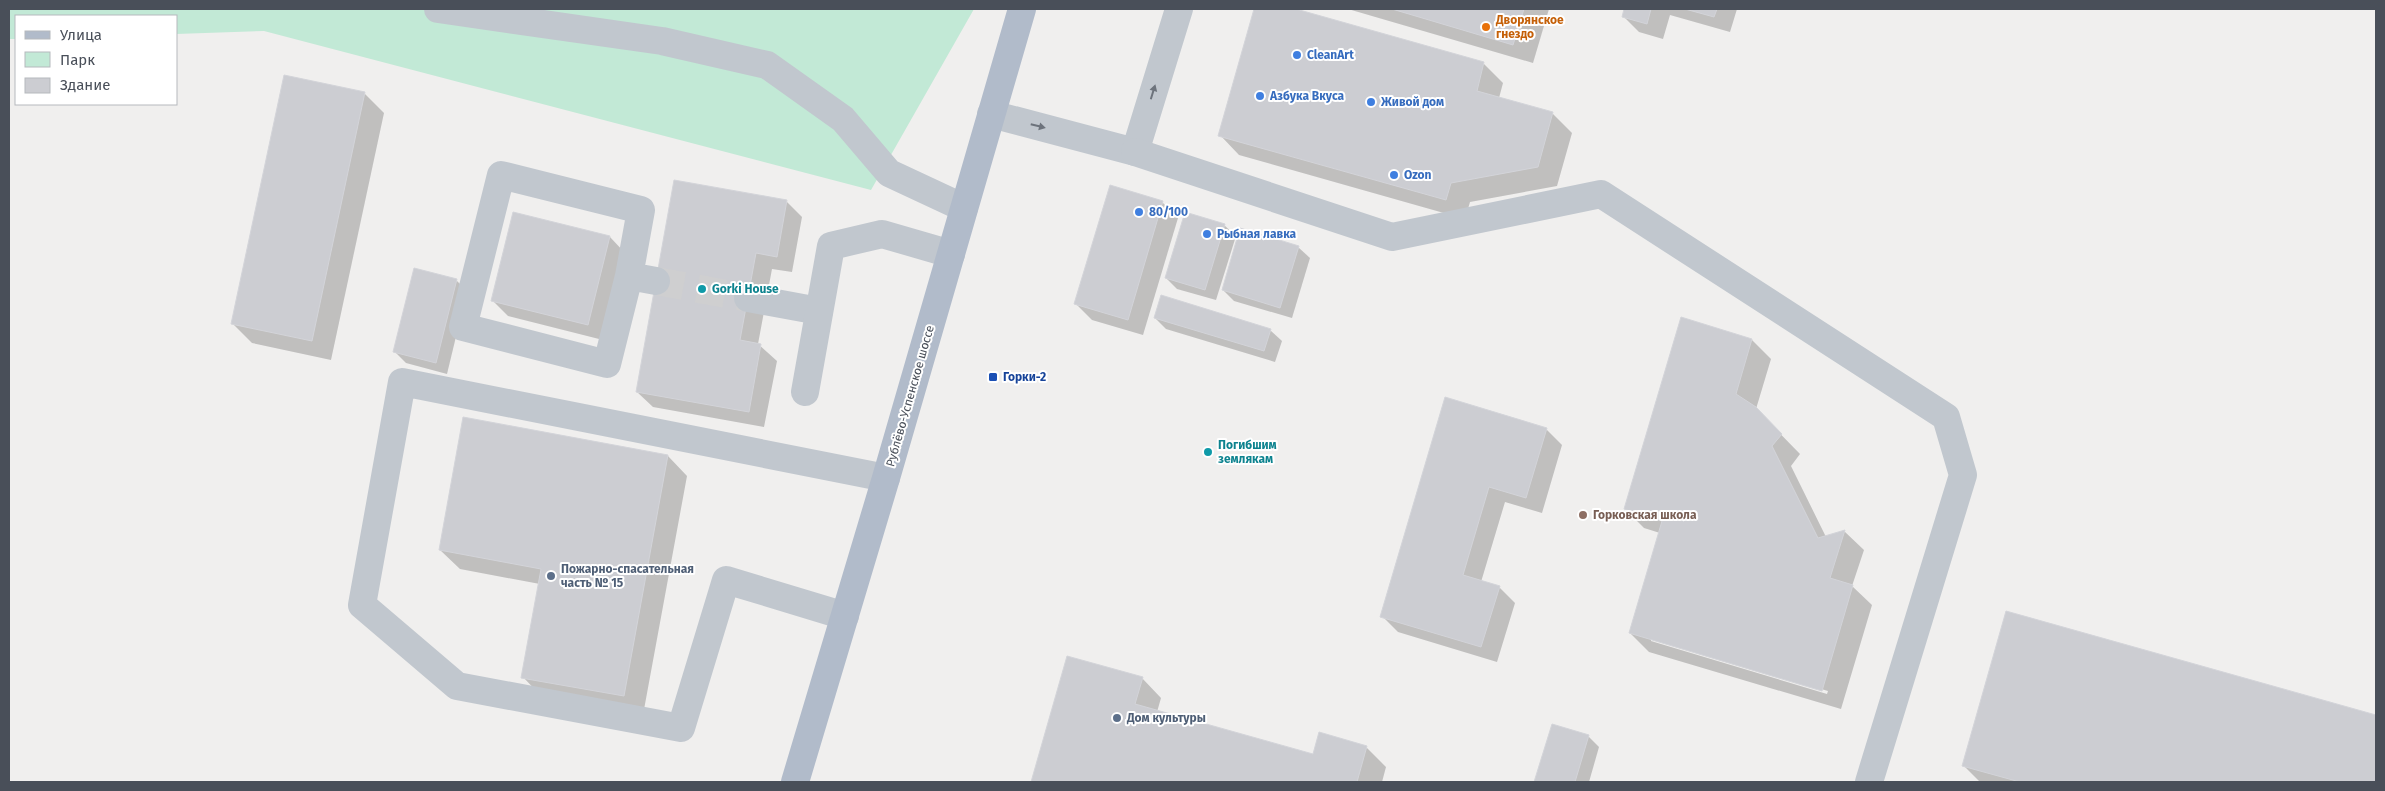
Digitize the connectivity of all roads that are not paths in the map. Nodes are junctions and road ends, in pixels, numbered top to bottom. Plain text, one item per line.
1 (438, 9) edge
2 (1022, 9) edge
3 (1178, 9) edge
4 (991, 114) junction
5 (1135, 152) junction
6 (964, 208) junction
7 (951, 254) junction
8 (629, 276) junction
9 (656, 281) tunnel mouth
10 (748, 298) tunnel mouth
11 (819, 311) junction
12 (805, 392) dead end
13 (886, 478) junction
14 (845, 616) junction
15 (795, 782) edge
16 (1869, 782) edge

1 - 6 street
2 - 4 main road, Рублёво-Успенское шоссе
5 -> 3 street
4 -> 5 street
4 - 6 main road, Рублёво-Успенское шоссе
5 - 16 street
6 - 7 main road, Рублёво-Успенское шоссе
7 - 11 street
7 - 13 main road, Рублёво-Успенское шоссе
8 - 8 street
8 - 9 street
10 - 11 street
11 - 12 street
13 - 14 main road, Рублёво-Успенское шоссе
13 - 14 street
14 - 15 main road, Рублёво-Успенское шоссе

